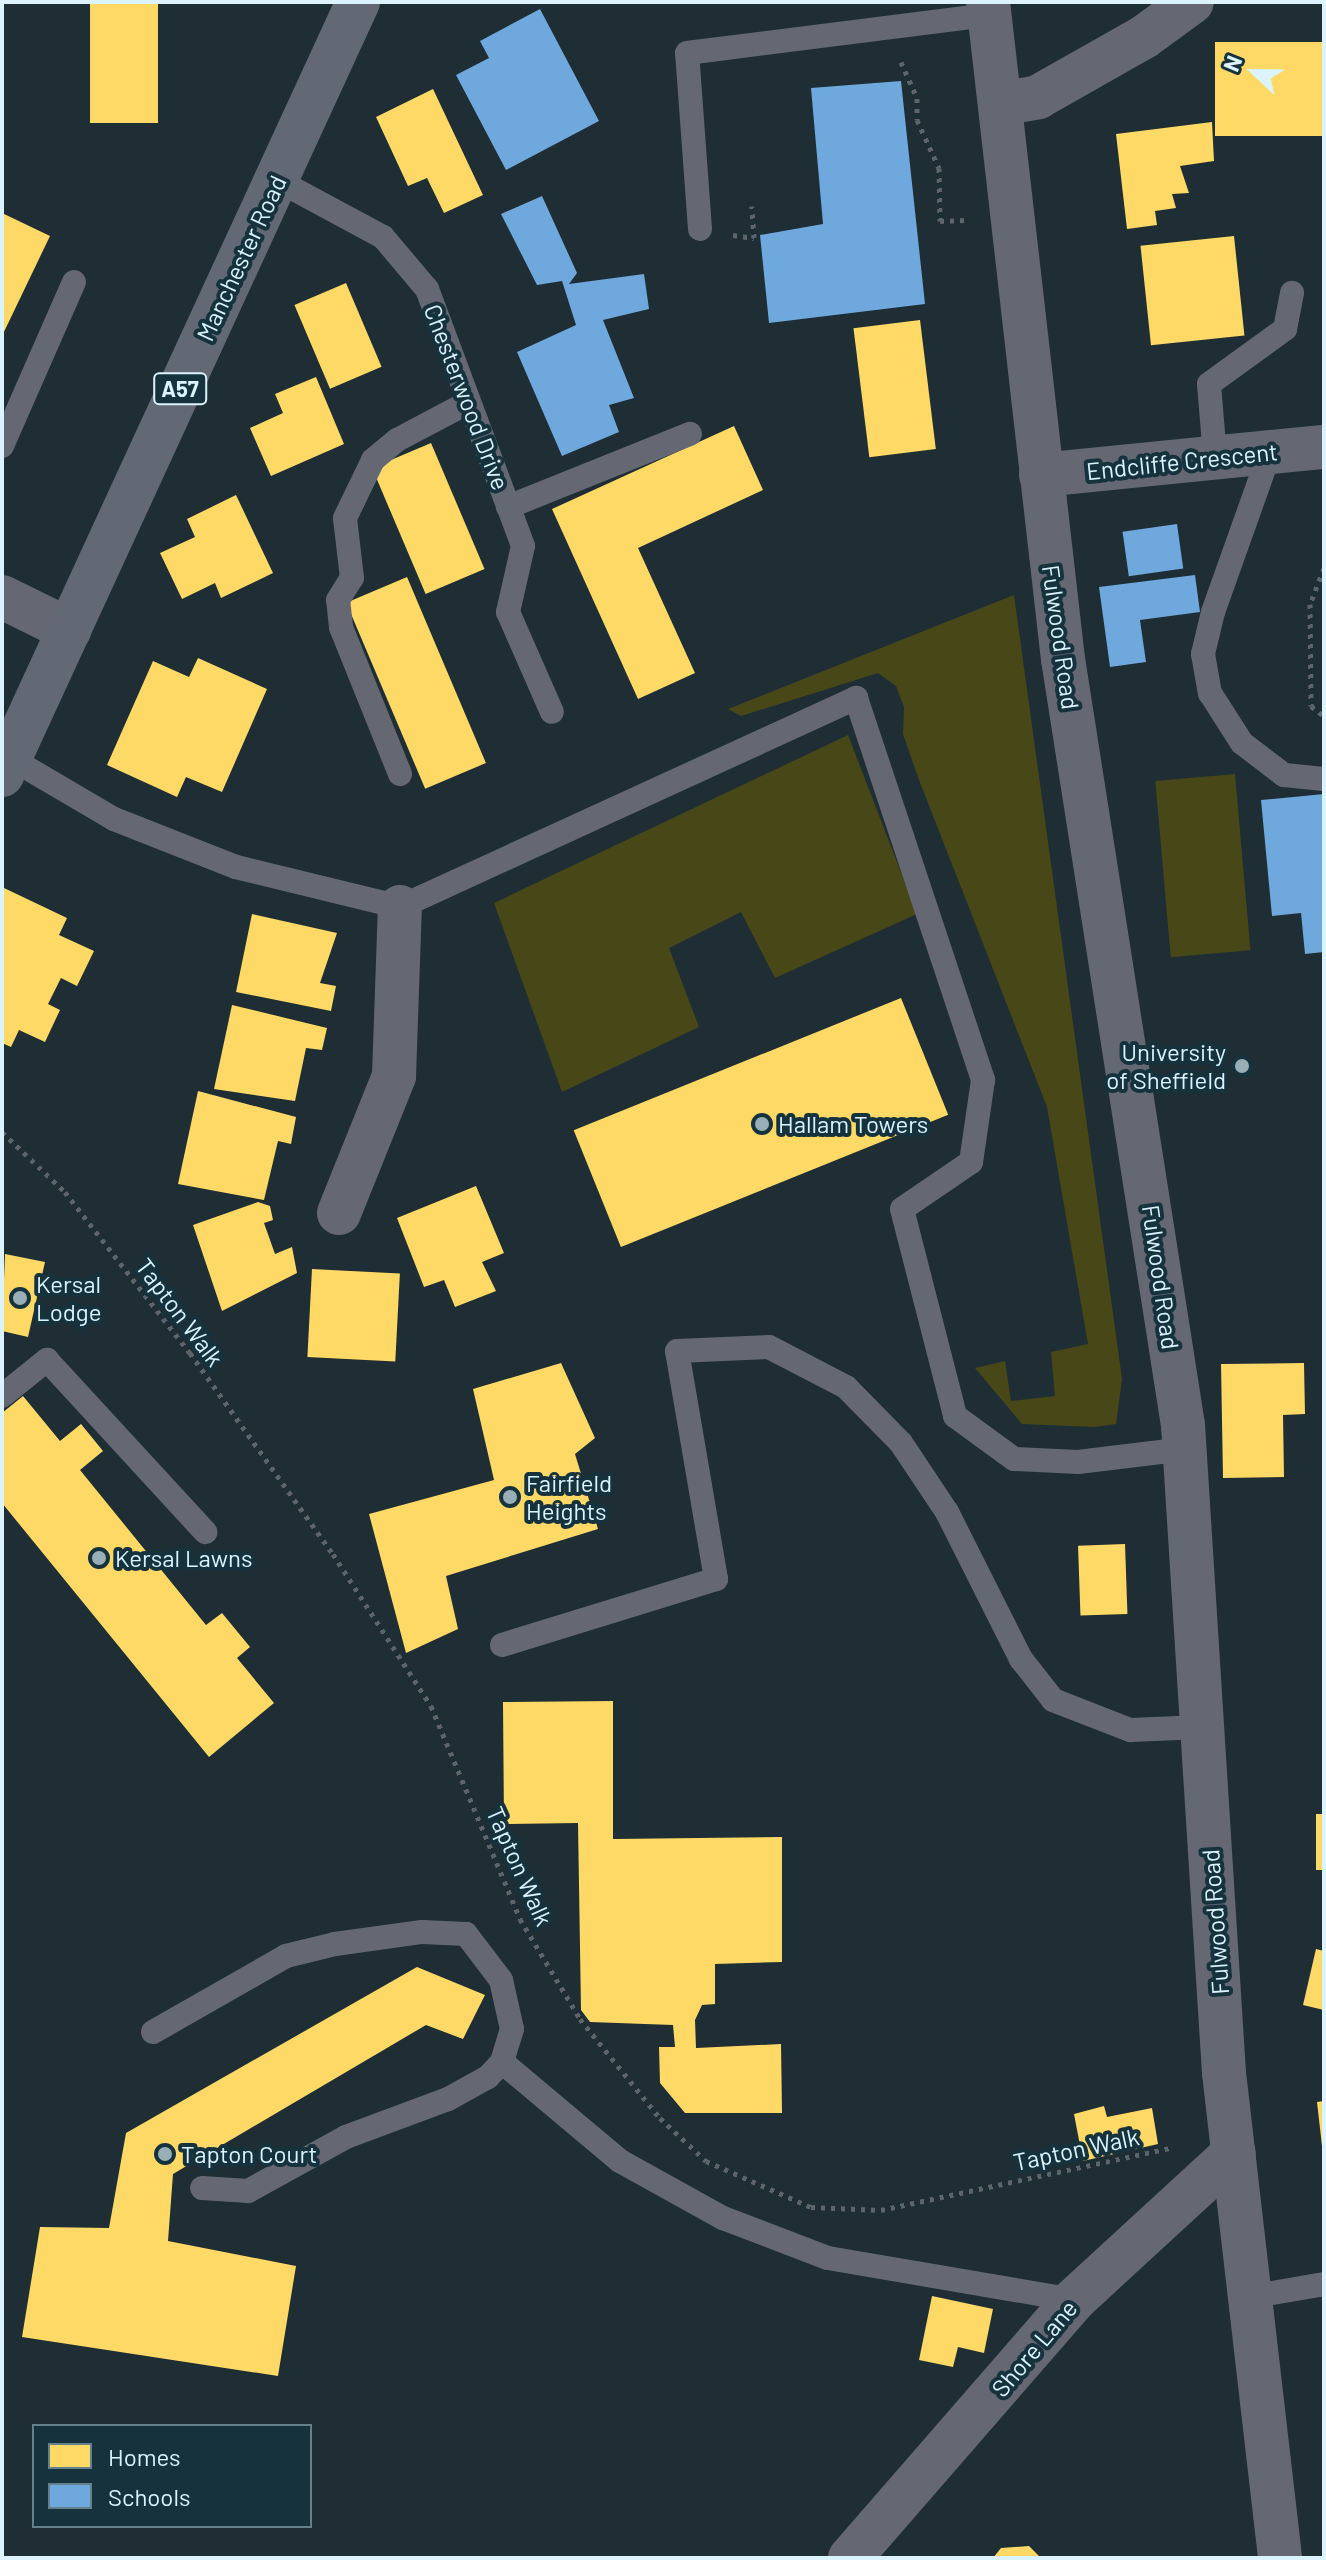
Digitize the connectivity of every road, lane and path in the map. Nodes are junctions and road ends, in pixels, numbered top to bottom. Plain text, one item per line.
1 (358, 2) edge
2 (1192, 2) edge
3 (988, 9) edge
4 (892, 26) junction
5 (1000, 104) junction
6 (277, 180) junction
7 (752, 206) dead end
8 (1011, 217) junction
9 (700, 229) dead end
10 (754, 238) dead end
11 (74, 282) dead end
12 (1292, 293) dead end
13 (469, 402) junction
14 (690, 434) dead end
15 (2, 446) edge
16 (1324, 447) edge
17 (1270, 452) junction
18 (1215, 457) junction
19 (1041, 475) junction
20 (508, 507) junction
21 (1324, 568) edge
22 (2, 597) edge
23 (69, 630) junction
24 (552, 712) dead end
25 (1324, 716) edge
26 (6, 767) edge
27 (400, 774) dead end
28 (1324, 779) edge
29 (400, 907) junction
30 (2, 1132) edge
31 (339, 1213) dead end
32 (2, 1396) edge
33 (1185, 1449) junction
34 (205, 1532) dead end
35 (502, 1645) dead end
36 (1203, 1727) junction
37 (153, 2032) dead end
38 (502, 2062) junction
39 (1234, 2153) junction
40 (202, 2188) dead end
41 (1324, 2284) edge
42 (1249, 2297) junction
43 (1074, 2300) junction
44 (850, 2558) edge
45 (1280, 2558) edge

1 - 6 main road, Manchester Road / A57
2 - 5 street
3 - 4 lane
3 - 5 street, Fulwood Road
4 - 8 path
4 - 9 lane
5 - 8 street, Fulwood Road
6 - 13 lane, Chesterwood Drive
6 - 23 main road, Manchester Road / A57
7 - 10 path
8 - 19 street, Fulwood Road
11 - 15 lane
12 - 18 lane
13 - 20 lane, Chesterwood Drive
13 - 27 lane
14 - 20 lane
16 - 17 street, Endcliffe Crescent
17 - 18 street, Endcliffe Crescent
17 - 28 lane
18 - 19 street, Endcliffe Crescent
19 - 33 street, Fulwood Road
20 - 24 lane, Chesterwood Drive
21 - 25 path
22 - 23 street
23 - 26 main road, Manchester Road / A57
26 - 29 lane
29 - 31 street
29 - 33 lane
30 - 39 path, Tapton Walk
32 - 34 lane
33 - 36 street, Fulwood Road
35 - 36 lane
36 - 39 street, Fulwood Road
37 - 38 lane
38 - 40 lane
38 - 43 lane
39 - 42 street, Fulwood Road
39 - 43 street, Shore Lane
41 - 42 lane
42 - 45 street, Fulwood Road
43 - 44 street, Shore Lane

